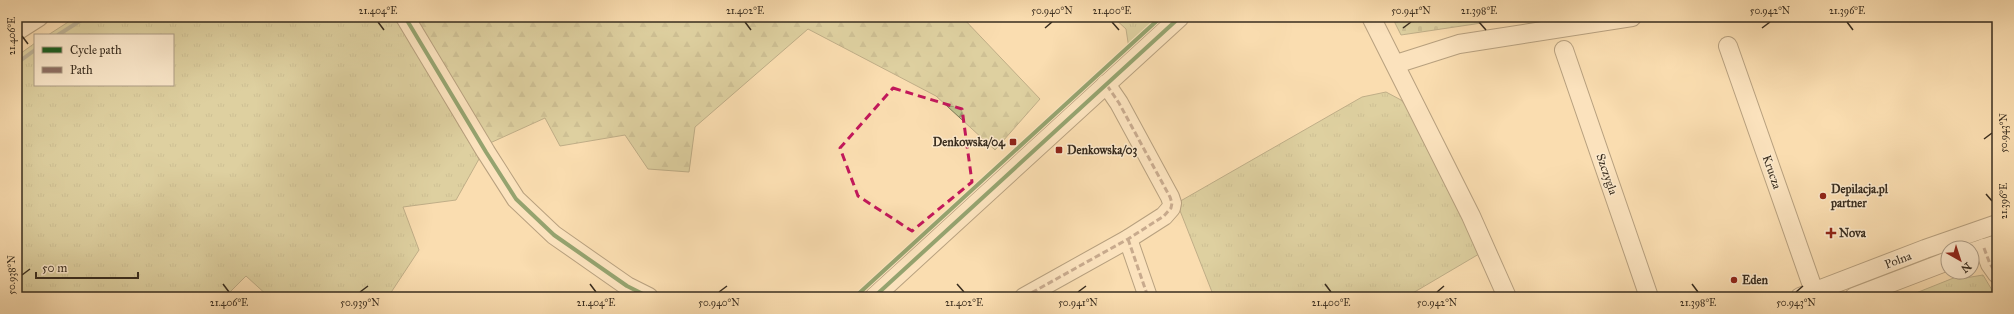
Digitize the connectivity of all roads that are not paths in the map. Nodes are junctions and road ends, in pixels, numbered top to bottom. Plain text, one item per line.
1 (39, 17) edge
2 (405, 17) edge
3 (1180, 17) edge
4 (1371, 17) edge
5 (1632, 17) edge
6 (17, 31) edge
7 (1728, 46) dead end
8 (1564, 50) dead end
9 (1396, 64) junction
10 (1106, 84) junction
11 (1997, 224) edge
12 (1128, 239) junction
13 (1984, 248) edge
14 (1940, 264) edge
15 (1997, 274) edge
16 (1810, 295) edge
17 (649, 297) edge
18 (874, 297) edge
19 (1024, 297) edge
20 (1148, 297) edge
21 (1507, 297) edge
22 (1649, 297) edge
23 (1854, 297) edge

1 - 6 street
2 - 17 street
3 - 10 street
4 - 9 street
5 - 9 street
7 - 16 street, Krucza
8 - 22 street, Szczygla
9 - 21 street
10 - 12 street
10 - 18 street
11 - 16 street, Polna
12 - 19 street
12 - 20 street
13 - 15 street
14 - 23 street, Polna

